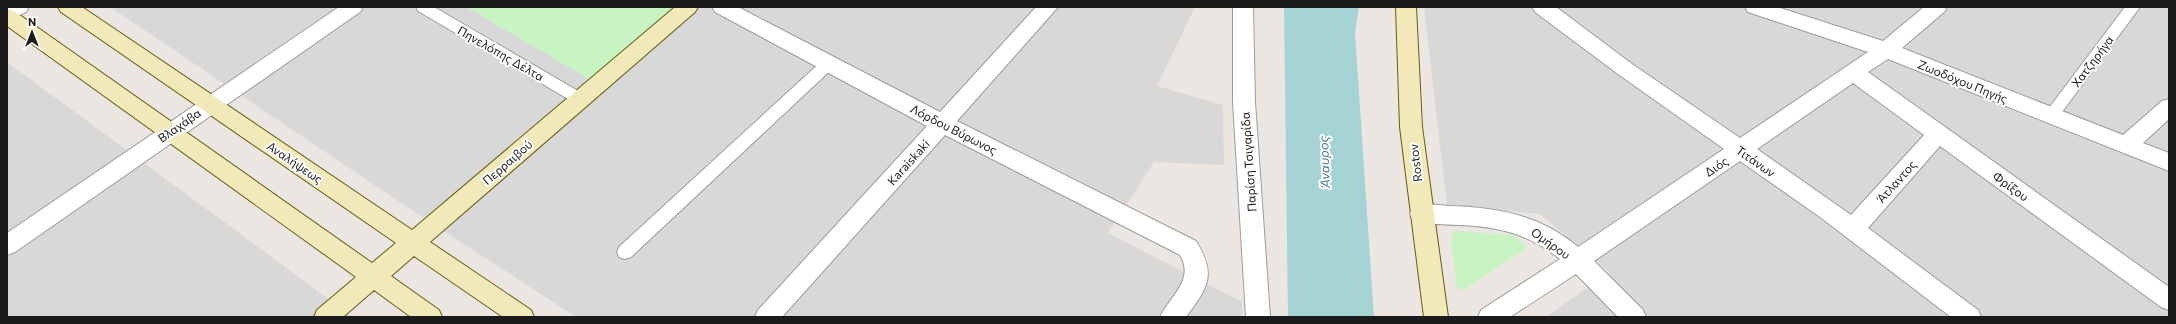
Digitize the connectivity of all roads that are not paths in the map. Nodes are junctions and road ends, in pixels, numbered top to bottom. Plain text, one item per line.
1 (19, 7) edge
2 (68, 7) edge
3 (353, 7) edge
4 (423, 7) edge
5 (688, 7) edge
6 (722, 7) edge
7 (1048, 7) edge
8 (1243, 7) edge
9 (1406, 7) edge
10 (1542, 7) edge
11 (1755, 7) edge
12 (1937, 7) edge
13 (2132, 7) edge
14 (7, 15) edge
15 (1886, 50) junction
16 (829, 63) junction
17 (1853, 72) junction
18 (580, 100) junction
19 (210, 104) junction
20 (2169, 107) edge
21 (2051, 116) junction
22 (943, 124) junction
23 (170, 132) junction
24 (1939, 133) junction
25 (2126, 145) junction
26 (1740, 150) junction
27 (2169, 162) edge
28 (1421, 214) junction
29 (1853, 229) junction
30 (413, 242) junction
31 (7, 244) edge
32 (625, 252) dead end
33 (1576, 261) junction
34 (373, 276) junction
35 (2169, 300) edge
36 (326, 317) edge
37 (430, 317) edge
38 (522, 317) edge
39 (767, 317) edge
40 (1172, 317) edge
41 (1258, 317) edge
42 (1436, 317) edge
43 (1490, 317) edge
44 (1634, 317) edge
45 (1969, 317) edge

1 - 14 street
2 - 19 main road, Αναλήψεως
3 - 19 street, Βλαχάβα
4 - 18 lane, Πηνελόπης Δέλτα
5 - 18 main road, Περραιβού
6 - 16 street, Λόρδου Βύρωνος
7 - 22 street, Karaiskaki
8 - 41 street, Παρίση Τσιγαρίδα
9 - 28 main road, Rostov
10 - 26 street, Τιτάνων
11 - 15 street, Ζωοδόχου Πηγής
12 - 15 street, Διός
13 - 21 lane, Χατζηρήγα
14 - 23 main road
15 - 17 street, Διός
15 - 21 street, Ζωοδόχου Πηγής
16 - 22 street, Λόρδου Βύρωνος
16 - 32 lane
17 - 24 street, Φρίξου
17 - 26 street, Διός
18 - 30 main road, Περραιβού
19 - 23 street, Βλαχάβα
19 - 30 main road, Αναλήψεως
20 - 25 street
21 - 25 street, Ζωοδόχου Πηγής
22 - 39 street, Karaiskaki
22 - 40 street, Λόρδου Βύρωνος
23 - 31 street, Βλαχάβα
23 - 34 main road
24 - 29 street, Άτλαντος
24 - 35 street, Φρίξου
25 - 27 street, Ζωοδόχου Πηγής
26 - 29 street, Τιτάνων
26 - 33 street, Διός
28 - 33 street, Ομήρου
28 - 42 main road, Rostov
29 - 45 street, Τιτάνων
30 - 34 main road, Περραιβού
30 - 38 main road, Αναλήψεως
33 - 43 street, Διός
33 - 44 street, Ομήρου
34 - 36 main road, Περραιβού
34 - 37 main road

